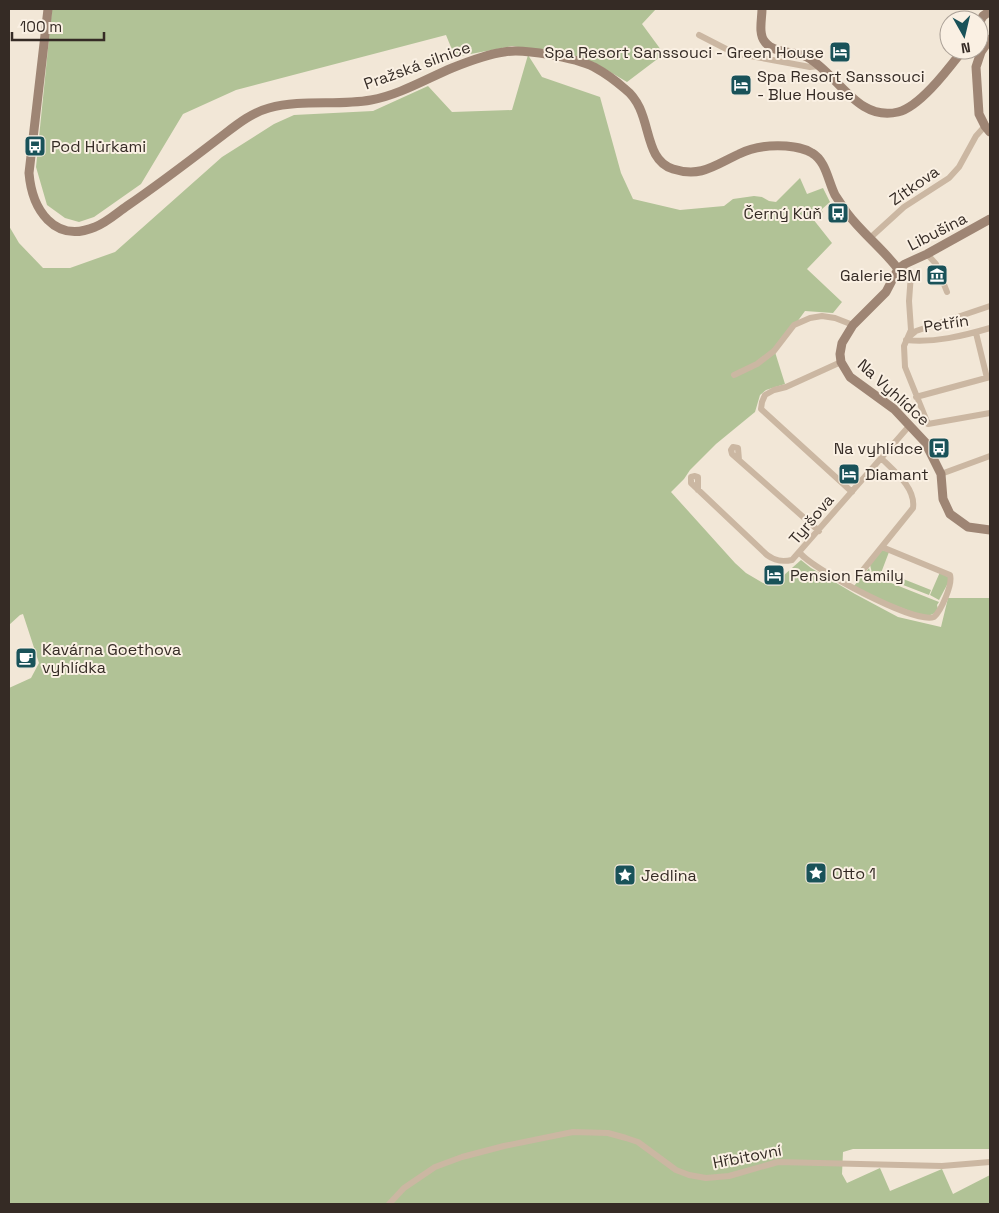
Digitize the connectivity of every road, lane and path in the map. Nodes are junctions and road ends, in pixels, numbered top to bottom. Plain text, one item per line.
1 (48, 9) edge
2 (762, 9) edge
3 (700, 35) dead end
4 (990, 39) edge
5 (954, 60) edge
6 (819, 66) junction
7 (988, 129) edge
8 (990, 219) edge
9 (870, 238) junction
10 (927, 254) junction
11 (898, 269) junction
12 (911, 274) dead end
13 (947, 292) dead end
14 (990, 306) edge
15 (853, 325) junction
16 (990, 328) edge
17 (976, 333) junction
18 (906, 340) junction
19 (841, 362) junction
20 (734, 374) dead end
21 (989, 377) edge
22 (916, 397) junction
23 (990, 413) edge
24 (928, 424) junction
25 (910, 425) junction
26 (920, 435) junction
27 (990, 456) edge
28 (881, 458) junction
29 (739, 460) dead end
30 (940, 474) junction
31 (698, 490) dead end
32 (852, 492) junction
33 (990, 530) edge
34 (819, 531) junction
35 (882, 547) junction
36 (800, 553) junction
37 (859, 575) dead end
38 (990, 1162) edge
39 (389, 1204) edge

1 - 9 street, Pražská silnice
2 - 6 street
3 - 6 street
4 - 7 street
5 - 6 street
7 - 9 street, Zítkova
8 - 10 street, Libušina
9 - 11 street, Pražská silnice
10 - 11 street, Libušina
10 - 13 street
11 - 15 street, Na Vyhlídce
12 - 18 street
14 - 18 street
15 - 19 street, Na Vyhlídce
15 - 20 street
16 - 17 street, Petřín
17 - 18 street, Petřín
17 - 21 street
18 - 22 street
19 - 25 street, Na Vyhlídce
19 - 32 street, Na Vyhlídce
21 - 22 street
22 - 24 street
23 - 24 street
24 - 26 street
25 - 26 street, Na Vyhlídce
25 - 28 street, Tyršova
26 - 30 street, Na Vyhlídce
27 - 30 street
28 - 32 street, Tyršova
28 - 35 street
29 - 34 street
30 - 33 street, Na Vyhlídce
31 - 36 street, Tyršova
32 - 34 street, Tyršova
34 - 36 street, Tyršova
35 - 36 street
35 - 37 street
38 - 39 street, Hřbitovní

